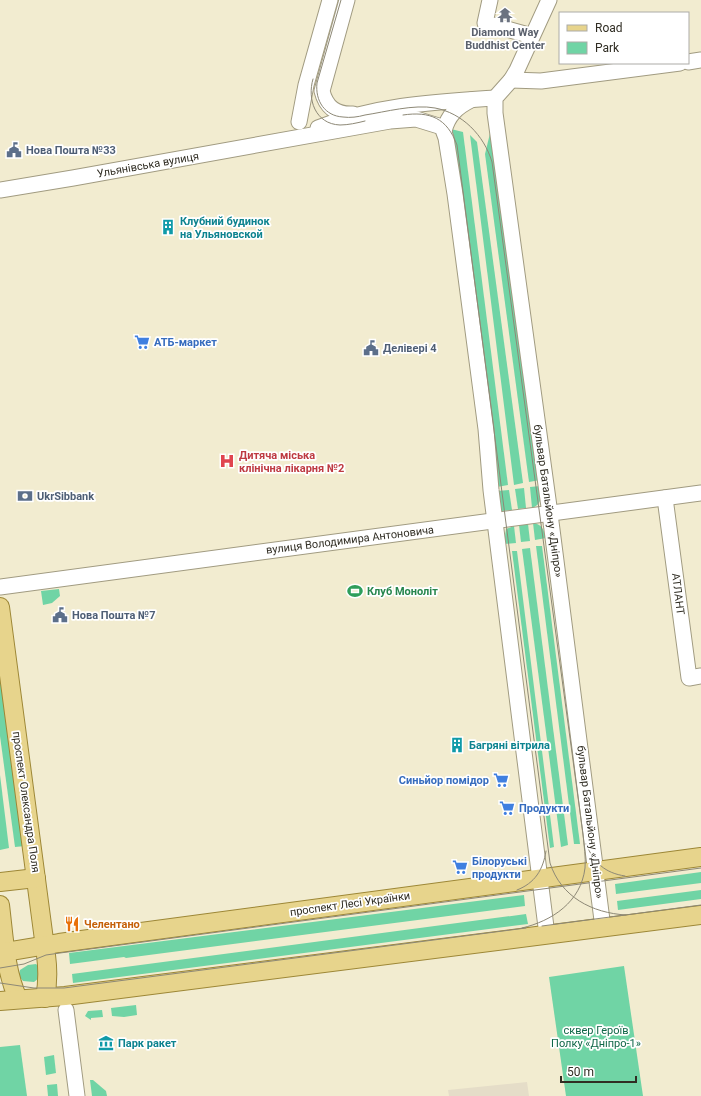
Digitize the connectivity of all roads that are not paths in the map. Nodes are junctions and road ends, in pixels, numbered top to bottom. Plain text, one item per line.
1 (330, 0) edge
2 (347, 0) edge
3 (490, 0) edge
4 (549, 0) edge
5 (532, 36) junction
6 (701, 60) edge
7 (689, 62) edge
8 (672, 64) edge
9 (511, 80) junction
10 (322, 91) junction
11 (495, 98) junction
12 (472, 100) junction
13 (360, 114) junction
14 (299, 122) junction
15 (443, 129) junction
16 (296, 137) junction
17 (279, 140) junction
18 (0, 190) edge
19 (701, 493) edge
20 (665, 498) junction
21 (550, 514) junction
22 (495, 521) junction
23 (0, 587) edge
24 (0, 607) edge
25 (701, 676) edge
26 (701, 857) edge
27 (596, 871) junction
28 (36, 878) junction
29 (540, 879) junction
30 (0, 882) edge
31 (0, 905) edge
32 (701, 916) edge
33 (603, 928) junction
34 (546, 935) junction
35 (45, 945) junction
36 (3, 952) edge
37 (45, 998) junction
38 (18, 999) junction
39 (0, 1001) edge
40 (66, 1010) dead end
41 (77, 1096) edge

1 - 14 street
2 - 10 street
3 - 5 street
4 - 5 street
5 - 9 street
6 - 7 street
8 - 9 street
9 - 11 street
10 - 13 street
10 - 14 street
11 - 12 street, Ульянівська вулиця
11 - 21 street, бульвар Батальйону «Дніпро»
12 - 13 street, Ульянівська вулиця
12 - 15 street
13 - 16 street, Ульянівська вулиця
14 - 17 street
15 - 16 street, Ульянівська вулиця
15 - 22 street
16 - 17 street, Ульянівська вулиця
17 - 18 street, Ульянівська вулиця
19 - 20 street, вулиця Володимира Антоновича
20 - 21 street, вулиця Володимира Антоновича
20 - 25 street, АТЛАНТ
21 - 22 street, вулиця Володимира Антоновича
21 - 27 street, бульвар Батальйону «Дніпро»
22 - 23 street, вулиця Володимира Антоновича
22 - 29 street
24 - 28 main road, проспект Олександра Поля
26 - 27 main road, проспект Лесі Українки
27 - 29 main road, проспект Лесі Українки
27 - 33 street, бульвар Батальйону «Дніпро»
28 - 30 main road
28 - 35 main road, проспект Олександра Поля
29 - 34 street
29 - 35 main road, проспект Лесі Українки
31 - 36 main road
32 - 33 main road
33 - 34 main road
34 - 37 main road
35 - 36 main road, проспект Лесі Українки
35 - 37 main road, проспект Олександра Поля
36 - 38 main road
37 - 38 main road
38 - 39 main road
40 - 41 street

